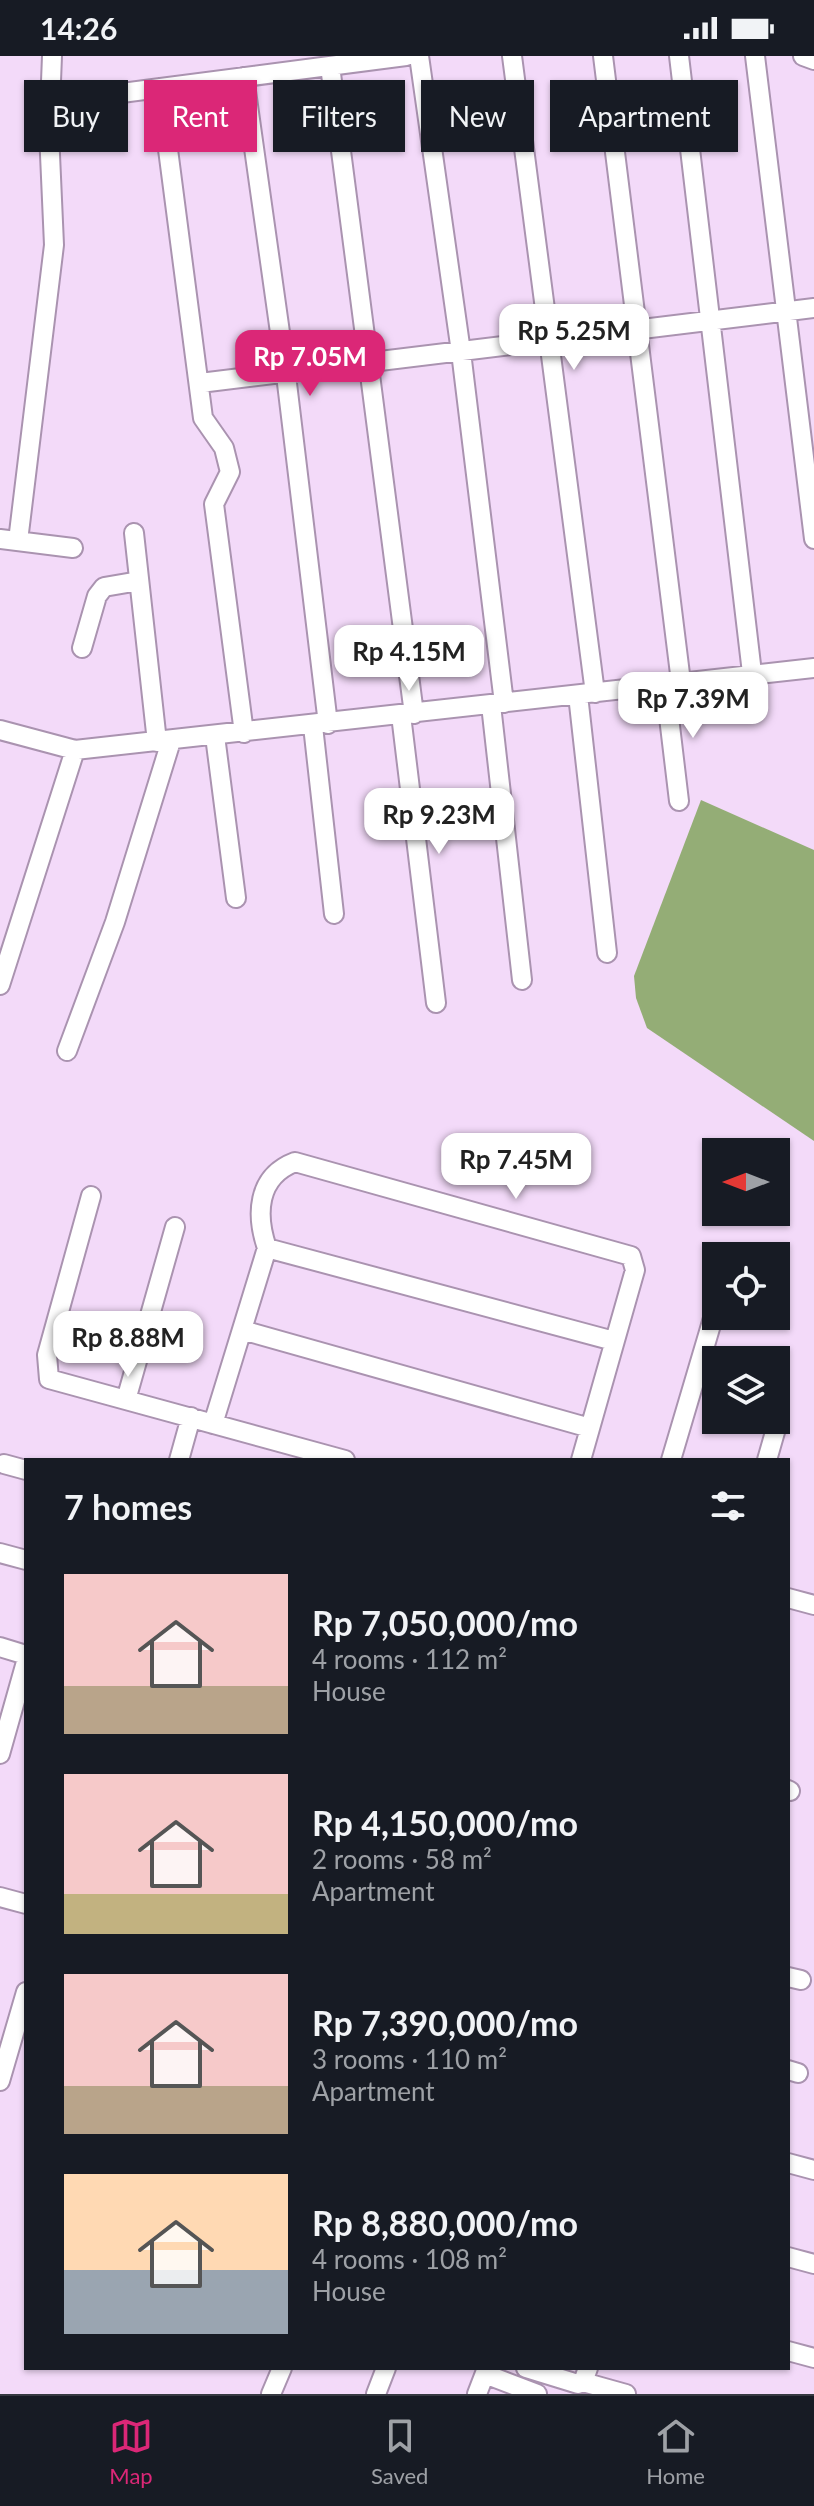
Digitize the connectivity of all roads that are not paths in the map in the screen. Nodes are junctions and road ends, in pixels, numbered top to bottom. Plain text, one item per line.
1 (52, 56) edge
2 (406, 56) edge
3 (419, 56) edge
4 (512, 56) edge
5 (603, 56) edge
6 (679, 56) edge
7 (755, 56) edge
8 (803, 56) edge
9 (814, 60) edge
10 (330, 66) junction
11 (244, 77) junction
12 (221, 80) edge
13 (169, 152) edge
14 (814, 308) edge
15 (786, 311) junction
16 (710, 320) junction
17 (637, 329) junction
18 (549, 341) junction
19 (461, 352) junction
20 (371, 363) junction
21 (286, 375) junction
22 (200, 383) junction
23 (134, 533) dead end
24 (814, 539) edge
25 (9, 540) edge
26 (73, 548) dead end
27 (139, 581) junction
28 (82, 648) dead end
29 (814, 668) edge
30 (752, 673) junction
31 (673, 683) junction
32 (586, 694) junction
33 (497, 704) junction
34 (408, 714) junction
35 (320, 725) junction
36 (0, 730) edge
37 (244, 733) junction
38 (215, 736) junction
39 (164, 741) junction
40 (75, 750) junction
41 (679, 801) dead end
42 (236, 898) dead end
43 (334, 914) dead end
44 (607, 953) dead end
45 (522, 980) dead end
46 (0, 985) edge
47 (436, 1003) dead end
48 (67, 1051) dead end
49 (91, 1196) dead end
50 (175, 1227) dead end
51 (267, 1248) junction
52 (242, 1330) junction
53 (709, 1330) edge
54 (614, 1341) junction
55 (126, 1400) junction
56 (191, 1417) junction
57 (213, 1424) junction
58 (590, 1428) junction
59 (774, 1434) edge
60 (180, 1458) edge
61 (338, 1458) edge
62 (582, 1458) edge
63 (672, 1458) edge
64 (768, 1458) edge
65 (4, 1464) dead end
66 (24, 1469) edge
67 (0, 1553) edge
68 (24, 1559) edge
69 (790, 1599) edge
70 (814, 1605) edge
71 (0, 1647) edge
72 (24, 1654) edge
73 (24, 1669) edge
74 (0, 1754) edge
75 (0, 1897) edge
76 (24, 1903) edge
77 (24, 1999) edge
78 (0, 2081) edge
79 (790, 2164) edge
80 (814, 2170) edge
81 (790, 2258) edge
82 (814, 2264) edge
83 (790, 2352) edge
84 (814, 2358) edge
85 (281, 2370) edge
86 (385, 2370) edge
87 (532, 2370) edge
88 (486, 2371) edge
89 (585, 2375) edge
90 (271, 2394) edge
91 (376, 2394) edge
92 (477, 2394) edge
93 (537, 2394) edge
94 (626, 2394) edge

1 - 25 street
2 - 10 street
3 - 19 street
4 - 18 street
5 - 17 street
6 - 16 street
7 - 15 street
8 - 9 street
10 - 11 street
10 - 20 street
11 - 12 street
11 - 21 street
13 - 22 street
14 - 15 street
15 - 16 street
15 - 24 street
16 - 17 street
16 - 30 street
17 - 18 street
17 - 31 street
18 - 19 street
18 - 32 street
19 - 20 street
19 - 33 street
20 - 21 street
20 - 34 street
21 - 22 street
21 - 35 street
22 - 37 street
23 - 27 street
25 - 26 street
27 - 28 street
27 - 39 street
29 - 30 street
30 - 31 street
31 - 32 street
31 - 41 street
32 - 33 street
32 - 44 street
33 - 34 street
33 - 45 street
34 - 35 street
34 - 47 street
35 - 37 street
35 - 43 street
36 - 40 street
37 - 38 street
38 - 39 street
38 - 42 street
39 - 40 street
39 - 48 street
40 - 46 street
49 - 55 street
50 - 55 street
51 - 52 street
51 - 54 street
51 - 54 street
52 - 57 street
52 - 58 street
53 - 63 street
54 - 58 street
55 - 56 street
56 - 57 street
56 - 60 street
57 - 61 street
58 - 62 street
59 - 64 street
65 - 66 street
67 - 68 street
69 - 70 street
71 - 72 street
73 - 74 street
75 - 76 street
77 - 78 street
79 - 80 street
81 - 82 street
83 - 84 street
85 - 90 street
86 - 91 street
87 - 89 street
88 - 92 street
88 - 93 street
89 - 94 street

